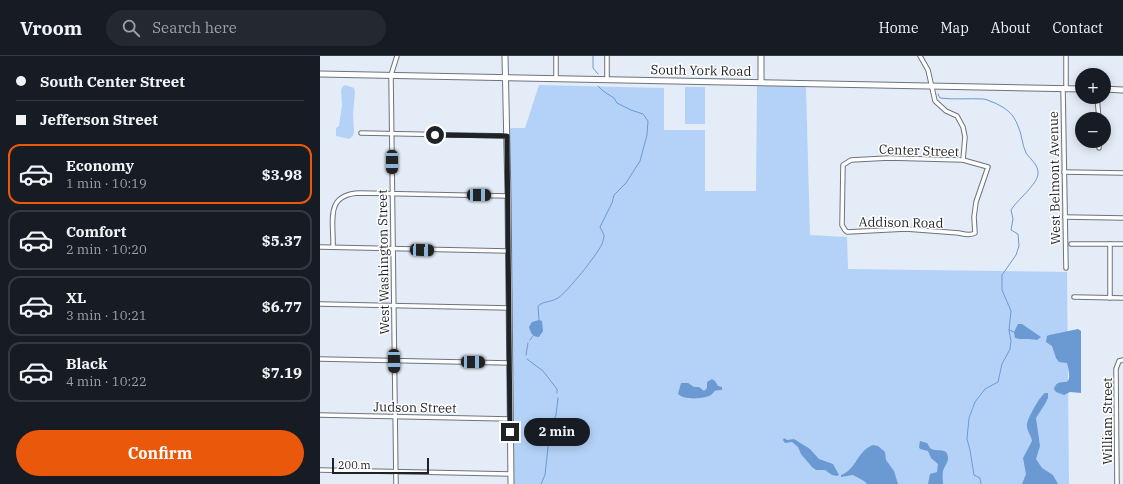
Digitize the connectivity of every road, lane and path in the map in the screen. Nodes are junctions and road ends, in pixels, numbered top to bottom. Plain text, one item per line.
1 (398, 56) edge
2 (505, 56) edge
3 (556, 56) edge
4 (607, 56) edge
5 (761, 56) edge
6 (920, 56) edge
7 (1066, 56) edge
8 (320, 74) edge
9 (391, 75) junction
10 (506, 77) junction
11 (556, 79) junction
12 (607, 80) junction
13 (761, 82) junction
14 (931, 86) junction
15 (1064, 88) junction
16 (1075, 89) edge
17 (1111, 89) edge
18 (1123, 90) edge
19 (361, 133) dead end
20 (391, 134) junction
21 (507, 136) junction
22 (963, 160) junction
23 (1064, 172) junction
24 (1123, 173) edge
25 (980, 188) joint
26 (392, 193) junction
27 (508, 196) junction
28 (1065, 217) junction
29 (1123, 218) edge
30 (844, 230) joint
31 (1071, 244) dead end
32 (1110, 244) junction
33 (1123, 244) edge
34 (320, 247) edge
35 (333, 247) junction
36 (392, 249) junction
37 (508, 252) junction
38 (1066, 268) dead end
39 (1074, 297) dead end
40 (1110, 298) junction
41 (1123, 298) edge
42 (320, 304) edge
43 (393, 305) junction
44 (509, 308) junction
45 (320, 359) edge
46 (1122, 360) edge
47 (394, 361) junction
48 (509, 363) junction
49 (320, 415) edge
50 (395, 416) junction
51 (510, 419) junction
52 (320, 470) edge
53 (396, 472) junction
54 (511, 474) junction
55 (396, 484) edge
56 (511, 484) edge
57 (1117, 484) edge

1 - 9 street
2 - 10 main road
3 - 11 street
4 - 12 street
5 - 13 main road
6 - 14 street
7 - 15 street, West Belmont Avenue
8 - 9 main road, South York Road
9 - 10 main road, South York Road
9 - 20 street, West Washington Street
10 - 11 main road, South York Road
10 - 21 main road
11 - 12 main road, South York Road
12 - 13 main road, South York Road
13 - 14 main road, South York Road
14 - 15 main road, South York Road
14 - 22 street
15 - 16 main road, South York Road
15 - 23 street, West Belmont Avenue
17 - 18 main road
19 - 20 street
20 - 21 street
20 - 26 street, West Washington Street
21 - 27 main road
22 - 25 street, Center Street
22 - 30 street, Center Street
23 - 24 street
23 - 28 street, West Belmont Avenue
25 - 30 street, Addison Road
26 - 27 street
26 - 35 street
26 - 36 street, West Washington Street
27 - 37 main road
28 - 29 street
28 - 38 street, West Belmont Avenue
31 - 32 street
32 - 33 street
32 - 40 street
34 - 35 street
35 - 36 street
36 - 37 street
36 - 43 street, West Washington Street
37 - 44 main road
39 - 40 street
40 - 41 street
42 - 43 street
43 - 44 street
43 - 47 street, West Washington Street
44 - 48 main road
45 - 47 street
46 - 57 street, William Street
47 - 48 street
47 - 50 street, West Washington Street
48 - 51 main road
49 - 50 street, Judson Street
50 - 51 street, Judson Street
50 - 53 street, West Washington Street
51 - 54 main road
52 - 53 street
53 - 54 street
53 - 55 street, West Washington Street
54 - 56 main road

